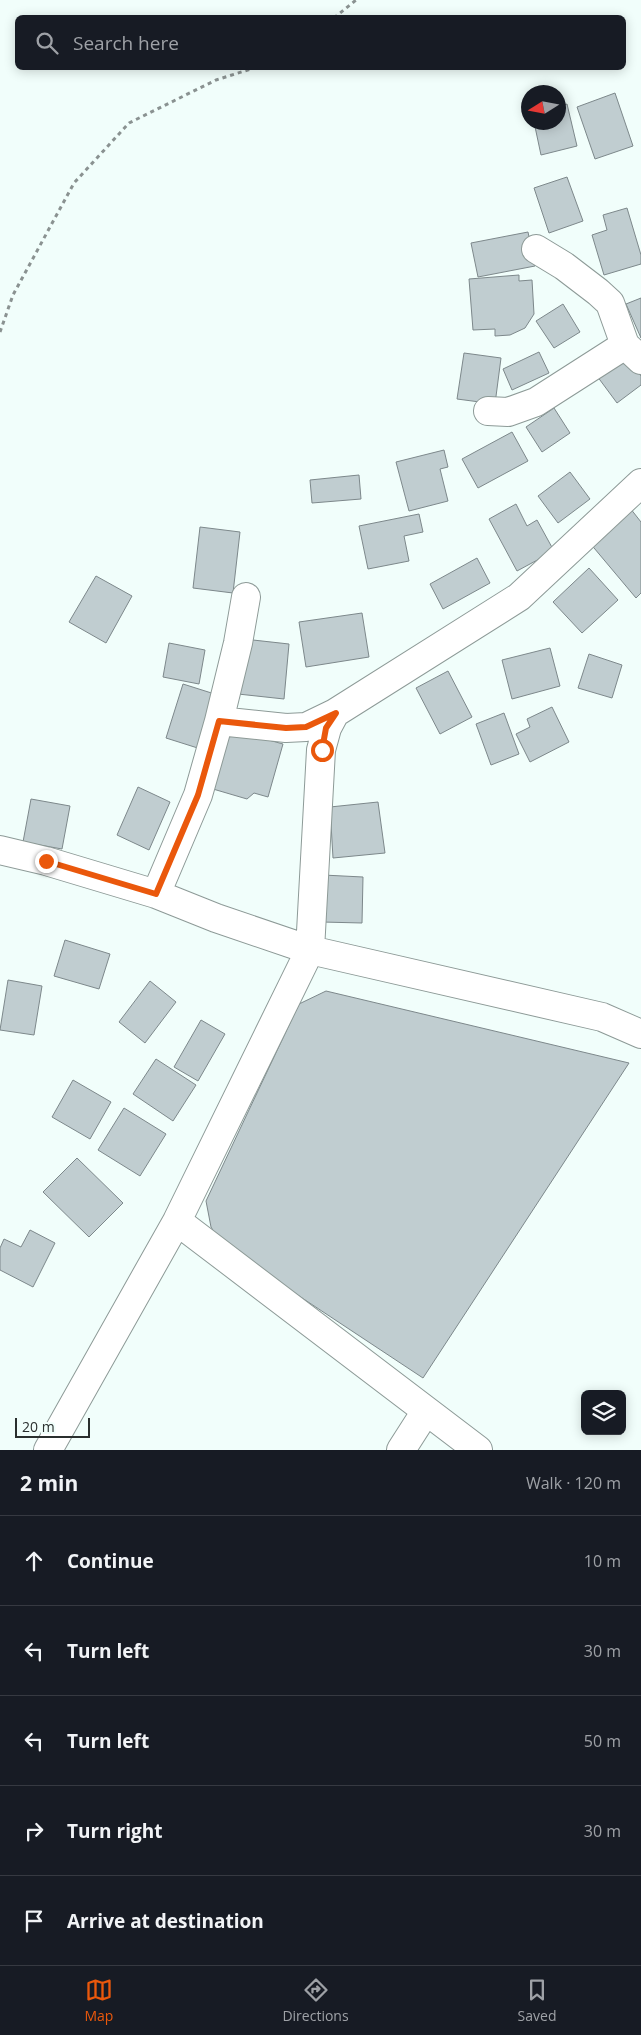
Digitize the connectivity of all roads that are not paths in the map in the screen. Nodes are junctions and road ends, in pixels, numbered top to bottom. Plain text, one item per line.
1 (536, 249) dead end
2 (633, 352) edge
3 (488, 411) dead end
4 (641, 483) edge
5 (246, 597) dead end
6 (336, 713) junction
7 (219, 721) junction
8 (0, 850) edge
9 (156, 894) junction
10 (310, 950) junction
11 (641, 1034) edge
12 (177, 1221) junction
13 (426, 1411) junction
14 (48, 1450) edge
15 (401, 1450) edge
16 (478, 1450) edge

1 - 2 street
2 - 3 street
4 - 6 street
5 - 7 street
6 - 7 street
6 - 10 street
7 - 9 street
8 - 9 street
9 - 10 street
10 - 11 street
10 - 12 street
12 - 13 street
12 - 14 street
13 - 15 street
13 - 16 street

